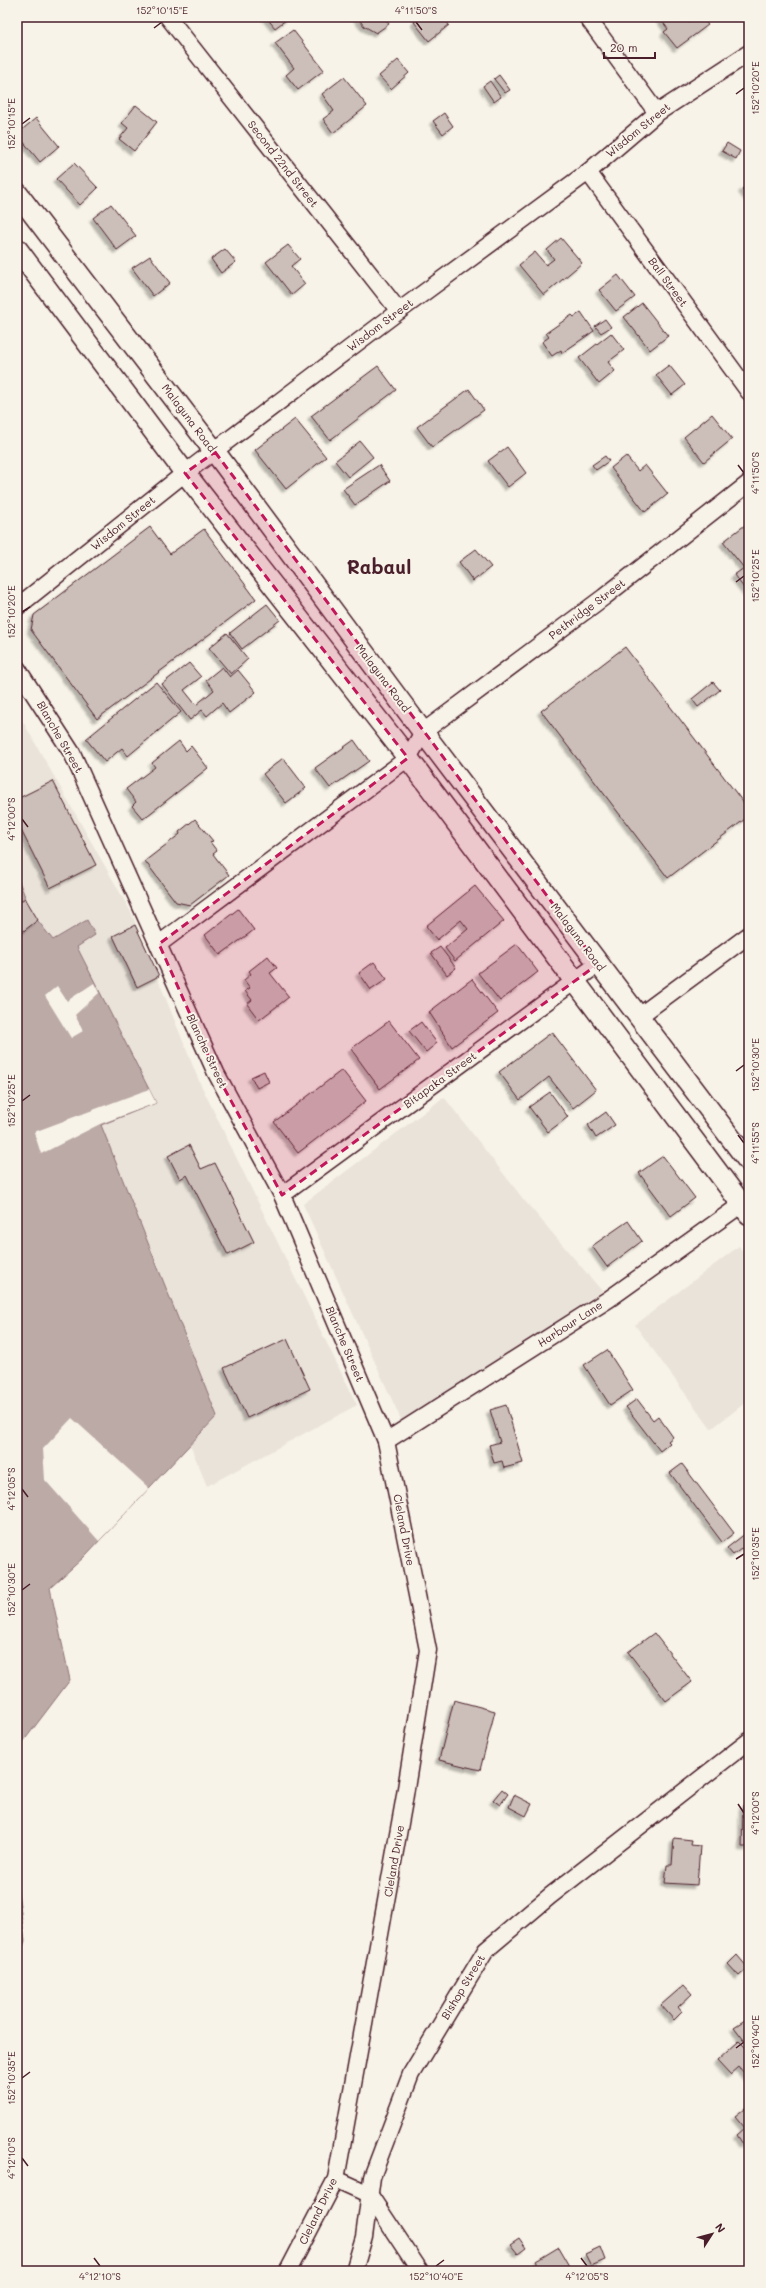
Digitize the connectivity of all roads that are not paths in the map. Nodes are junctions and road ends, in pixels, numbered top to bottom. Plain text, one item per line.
1 (168, 17) edge
2 (587, 17) edge
3 (749, 53) edge
4 (657, 114) junction
5 (588, 172) junction
6 (17, 193) edge
7 (17, 249) edge
8 (399, 311) junction
9 (749, 392) edge
10 (215, 452) junction
11 (186, 473) junction
12 (749, 483) edge
13 (17, 607) edge
14 (17, 668) edge
15 (423, 732) junction
16 (408, 758) junction
17 (749, 935) edge
18 (159, 944) junction
19 (598, 964) junction
20 (576, 981) junction
21 (638, 1017) junction
22 (749, 1162) edge
23 (282, 1196) junction
24 (746, 1206) edge
25 (386, 1441) junction
26 (749, 1742) edge
27 (336, 2179) junction
28 (369, 2194) junction
29 (288, 2271) edge
30 (354, 2271) edge
31 (420, 2271) edge

1 - 8 street, Second 22nd Street
2 - 4 street
3 - 4 street, Wisdom Street
4 - 5 street, Wisdom Street
5 - 8 street, Wisdom Street
5 - 9 street, Ball Street
6 - 10 street, Malaguna Road
7 - 11 street
8 - 10 street, Wisdom Street
10 - 11 street, Wisdom Street
10 - 15 street, Malaguna Road
11 - 13 street, Wisdom Street
11 - 16 street
12 - 15 street, Pethridge Street
14 - 18 street, Blanche Street
15 - 16 street
15 - 19 street, Malaguna Road
16 - 18 street
16 - 20 street
17 - 21 street
18 - 23 street, Blanche Street
19 - 20 street, Bitapaka Street
19 - 21 street, Malaguna Road
20 - 23 street, Bitapaka Street
20 - 24 street
21 - 22 street, Malaguna Road
23 - 25 street, Blanche Street
24 - 25 street, Harbour Lane
25 - 27 street, Cleland Drive
26 - 28 street, Bishop Street
27 - 28 street
27 - 29 street, Cleland Drive
28 - 30 street, Bishop Street
28 - 31 street

